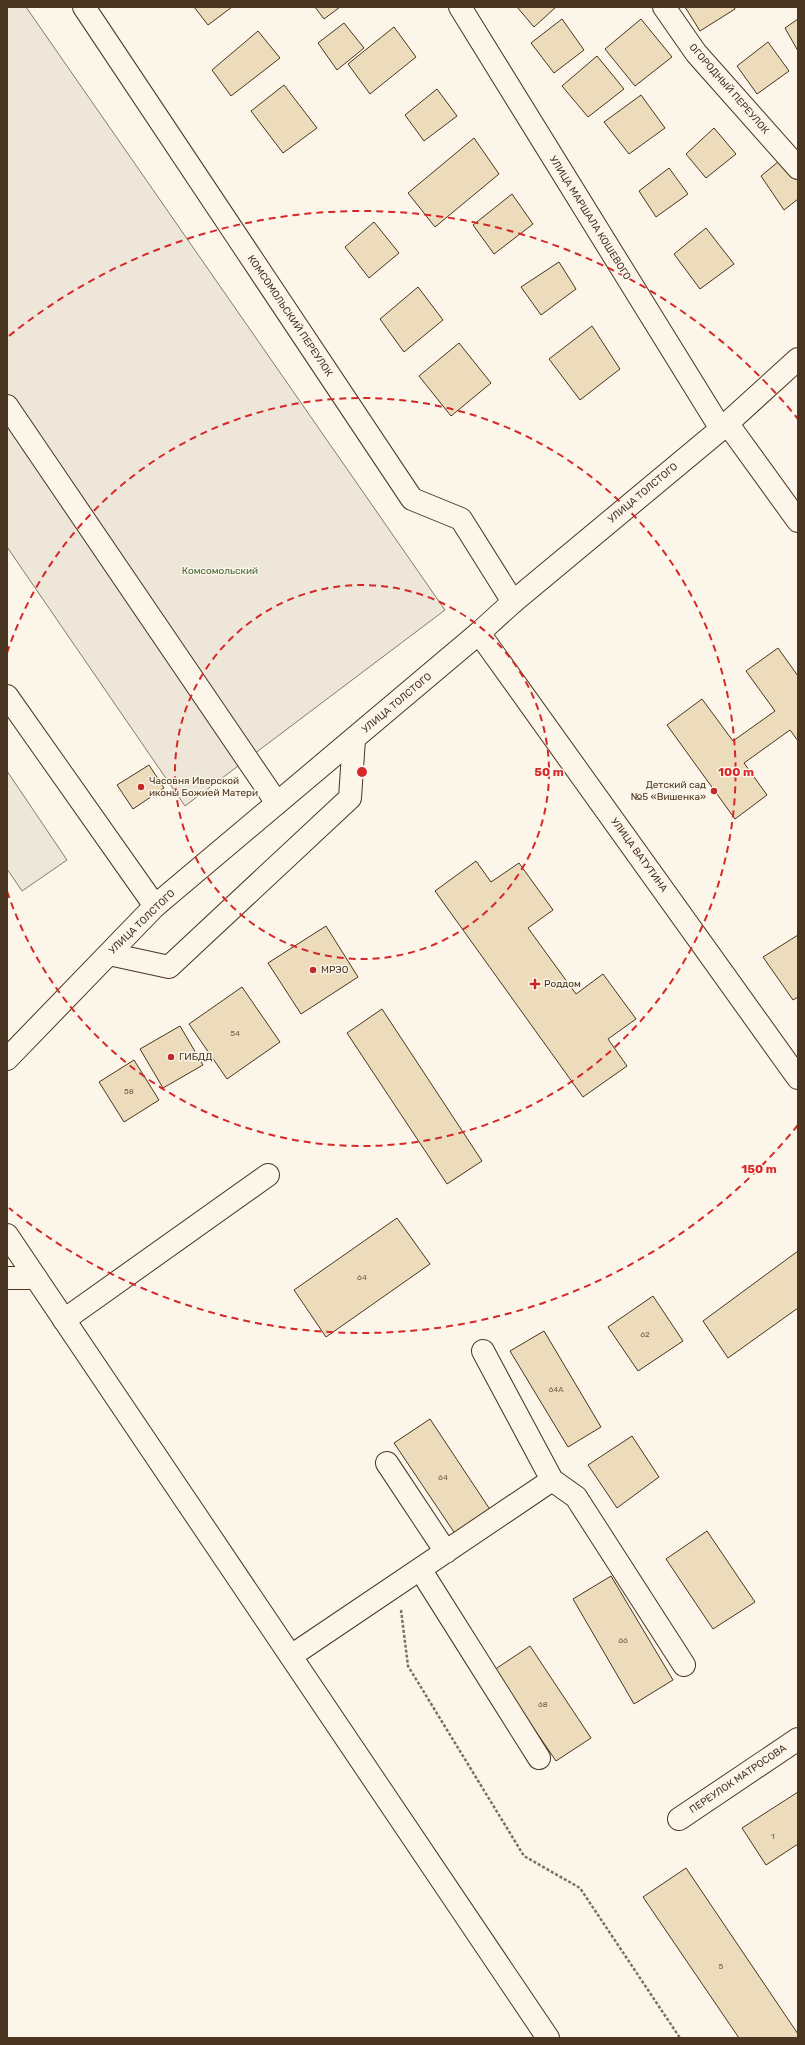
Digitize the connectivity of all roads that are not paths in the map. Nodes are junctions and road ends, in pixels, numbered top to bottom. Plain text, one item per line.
1 (84, 7) edge
2 (460, 7) edge
3 (664, 7) edge
4 (798, 168) edge
5 (798, 359) edge
6 (7, 406) edge
7 (724, 426) junction
8 (798, 521) edge
9 (513, 602) junction
10 (479, 633) junction
11 (7, 696) edge
12 (354, 739) junction
13 (277, 803) junction
14 (155, 906) junction
15 (109, 954) junction
16 (7, 1059) edge
17 (798, 1078) edge
18 (268, 1175) dead end
19 (7, 1235) edge
20 (7, 1278) edge
21 (36, 1278) junction
22 (64, 1320) junction
23 (483, 1351) dead end
24 (387, 1463) dead end
25 (552, 1480) junction
26 (446, 1552) junction
27 (420, 1569) junction
28 (291, 1656) junction
29 (684, 1665) dead end
30 (798, 1739) edge
31 (539, 1758) dead end
32 (679, 1819) dead end
33 (548, 2038) edge

1 - 9 main road, КОМСОМОЛЬСКИЙ ПЕРЕУЛОК
2 - 7 main road, УЛИЦА МАРШАЛА КОШЕВОГО
3 - 4 main road, ОГОРОДНЫЙ ПЕРЕУЛОК
5 - 7 main road, УЛИЦА ТОЛСТОГО
6 - 13 main road
7 - 8 main road, УЛИЦА МАРШАЛА КОШЕВОГО
7 - 9 main road, УЛИЦА ТОЛСТОГО
9 - 10 main road, УЛИЦА ТОЛСТОГО
10 - 12 main road, УЛИЦА ТОЛСТОГО
10 - 17 main road, УЛИЦА ВАТУТИНА
11 - 14 main road
12 - 13 main road, УЛИЦА ТОЛСТОГО
12 - 15 main road
13 - 14 main road, УЛИЦА ТОЛСТОГО
14 - 15 main road, УЛИЦА ТОЛСТОГО
15 - 16 main road, УЛИЦА ТОЛСТОГО
18 - 22 main road
19 - 21 main road
20 - 21 main road
21 - 22 main road
22 - 28 main road
23 - 25 main road
24 - 26 main road
25 - 26 main road
25 - 29 main road
26 - 27 main road
27 - 28 main road
27 - 31 main road
28 - 33 main road
30 - 32 main road, ПЕРЕУЛОК МАТРОСОВА

